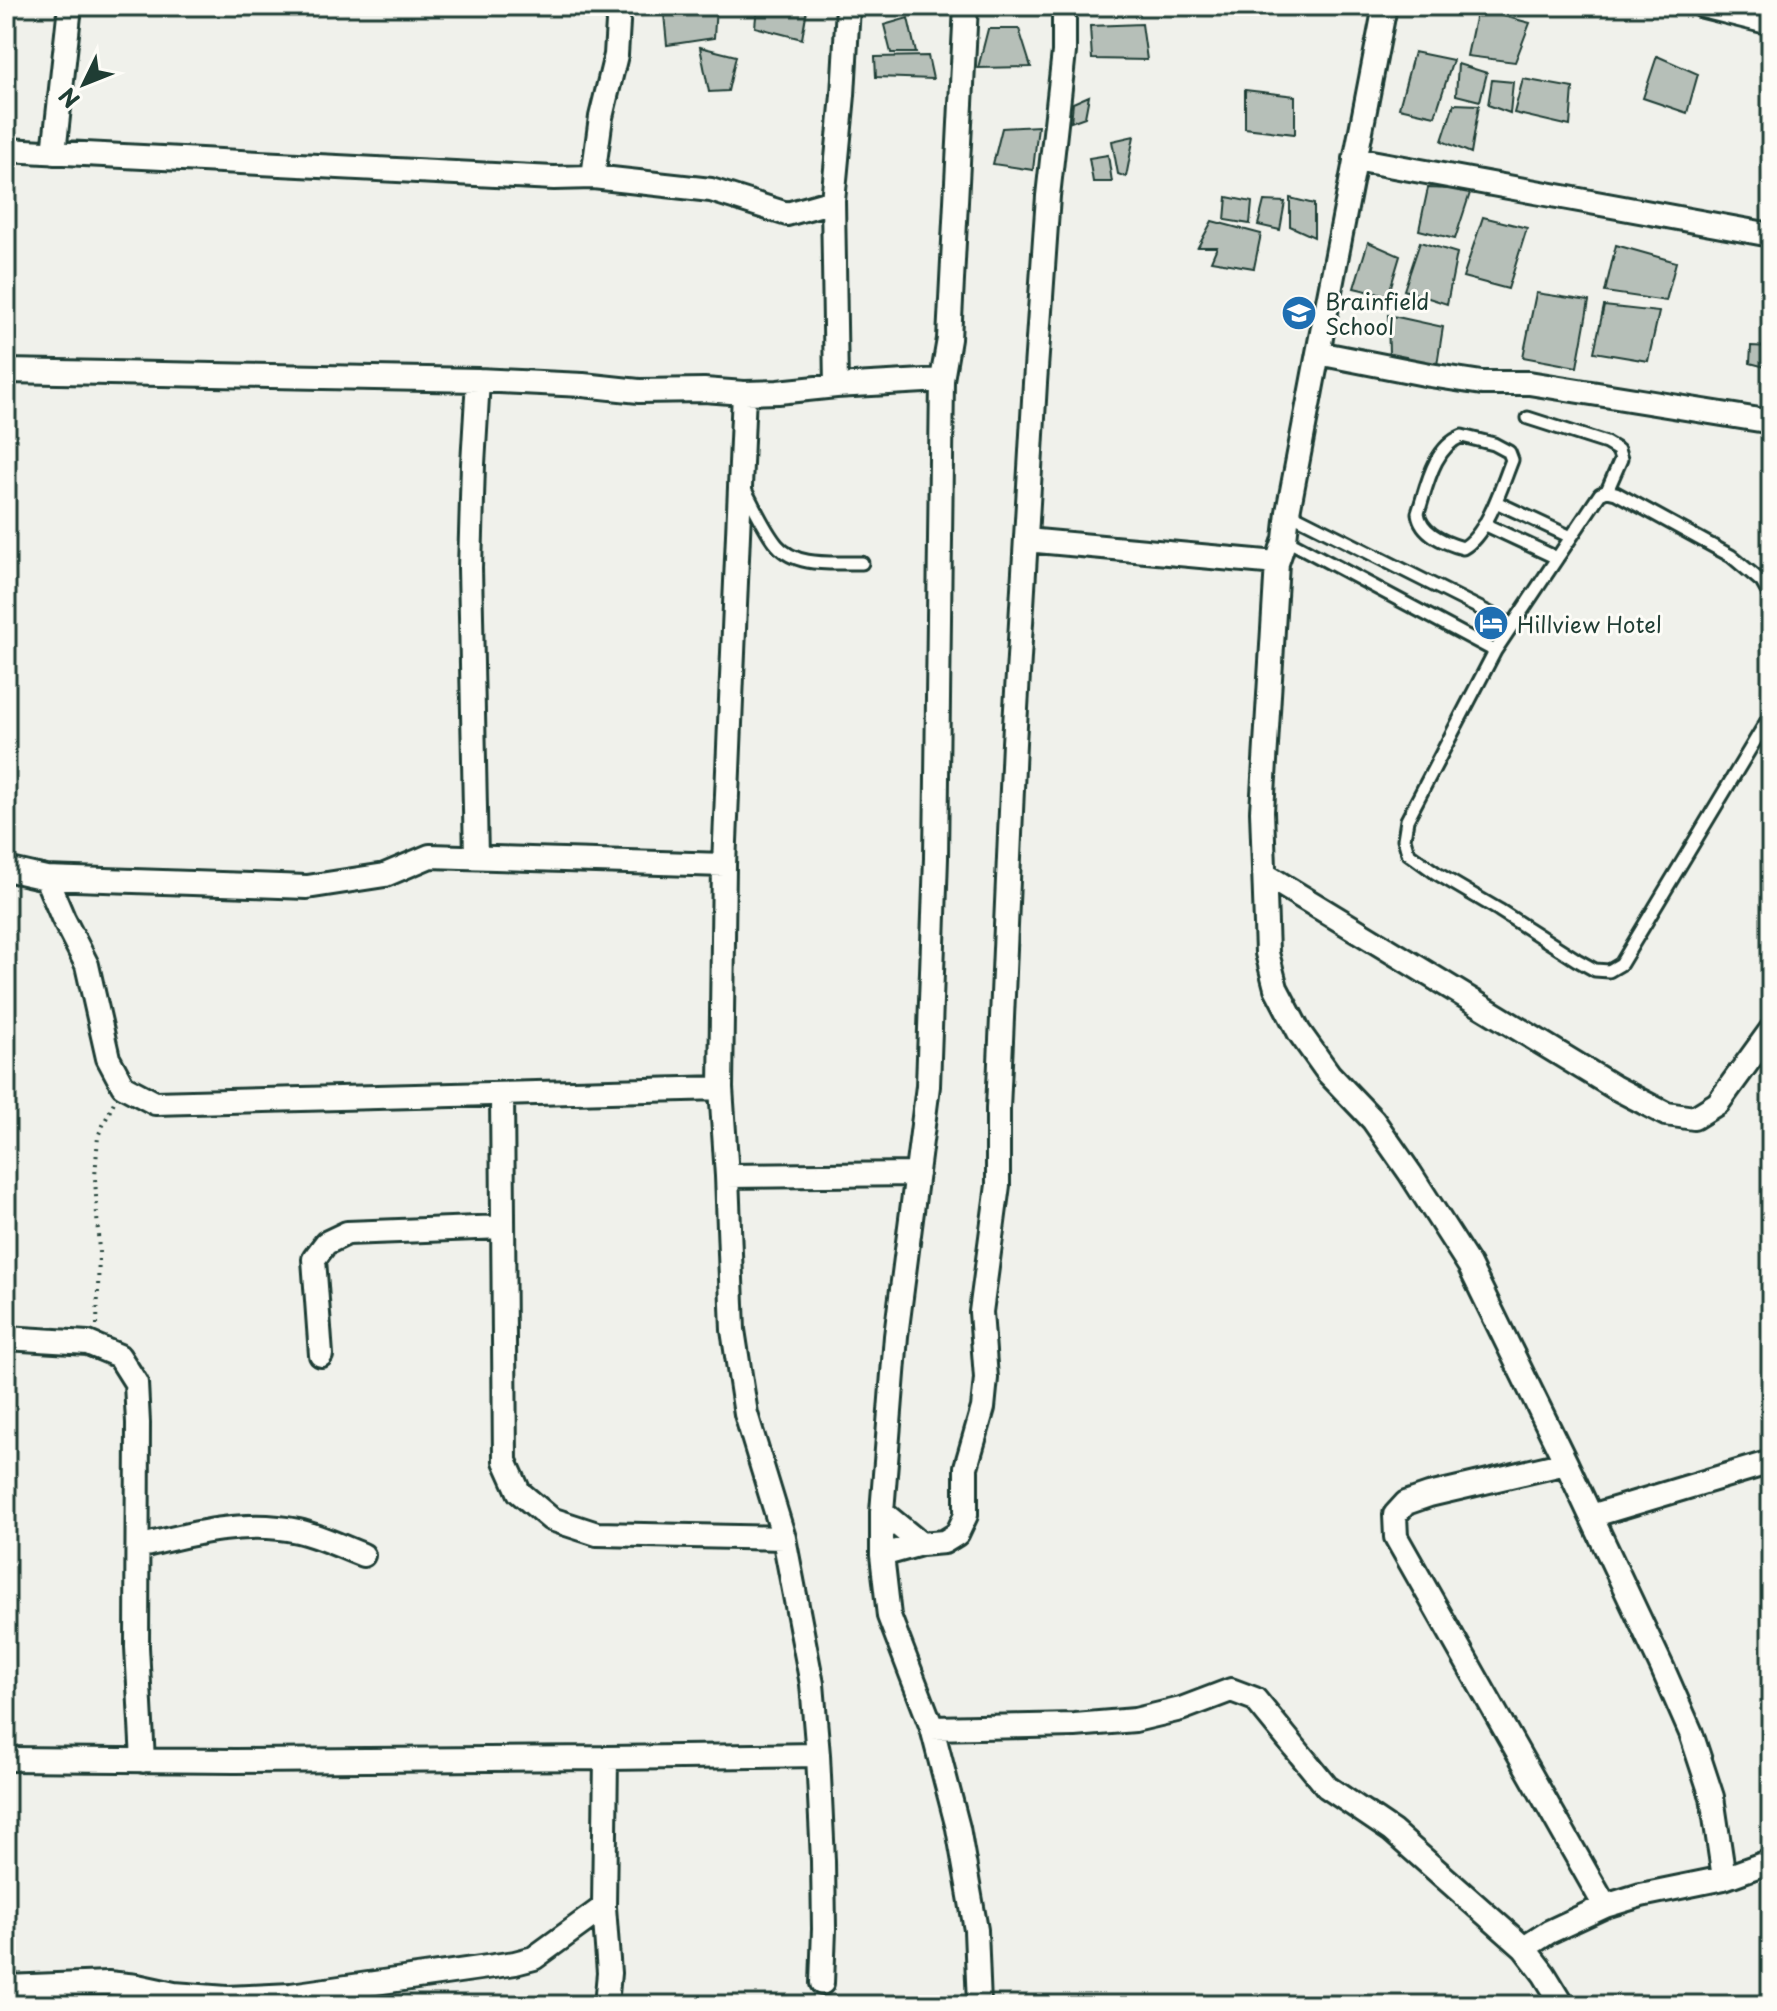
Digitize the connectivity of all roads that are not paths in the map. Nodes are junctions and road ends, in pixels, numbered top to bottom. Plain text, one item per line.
1 (70, 6) edge
2 (619, 6) edge
3 (848, 6) edge
4 (966, 6) edge
5 (1064, 6) edge
6 (1385, 6) edge
7 (1703, 6) edge
8 (1771, 23) edge
9 (6, 150) edge
10 (54, 153) junction
11 (1355, 159) junction
12 (593, 177) junction
13 (833, 201) junction
14 (1771, 235) edge
15 (1318, 353) junction
16 (6, 371) edge
17 (478, 380) junction
18 (942, 380) junction
19 (836, 386) junction
20 (744, 393) junction
21 (1528, 418) dead end
22 (1766, 421) dead end
23 (740, 482) junction
24 (1607, 491) junction
25 (1496, 502) junction
26 (1288, 512) junction
27 (1484, 524) junction
28 (1571, 537) junction
29 (1285, 539) junction
30 (1026, 540) junction
31 (1557, 558) junction
32 (862, 563) dead end
33 (1277, 563) junction
34 (1771, 598) edge
35 (1513, 625) junction
36 (1495, 651) junction
37 (1771, 714) edge
38 (476, 857) junction
39 (724, 865) junction
40 (6, 869) edge
41 (1264, 874) junction
42 (46, 878) junction
43 (1771, 1030) edge
44 (721, 1088) junction
45 (502, 1094) junction
46 (917, 1174) junction
47 (727, 1176) junction
48 (503, 1227) junction
49 (6, 1338) edge
50 (321, 1355) dead end
51 (1771, 1462) edge
52 (1566, 1463) junction
53 (882, 1512) junction
54 (1591, 1516) junction
55 (784, 1538) junction
56 (921, 1544) junction
57 (138, 1547) junction
58 (363, 1555) dead end
59 (882, 1555) junction
60 (932, 1728) junction
61 (818, 1755) junction
62 (606, 1758) junction
63 (6, 1759) edge
64 (143, 1761) junction
65 (1771, 1861) edge
66 (1724, 1878) junction
67 (1605, 1906) junction
68 (604, 1907) junction
69 (1524, 1948) junction
70 (822, 1983) dead end
71 (6, 1987) edge
72 (137, 1995) edge
73 (1558, 2003) edge
74 (606, 2005) edge
75 (979, 2005) edge

1 - 10 street
2 - 12 street
3 - 13 street
4 - 18 street
5 - 30 street
6 - 11 street
7 - 8 street
9 - 10 street
10 - 12 street
11 - 14 street
11 - 15 street
12 - 13 street
13 - 19 street
15 - 22 street
15 - 26 street
16 - 17 street
17 - 20 street
17 - 38 street
18 - 19 street
18 - 46 street
19 - 20 street
20 - 23 street
21 - 24 lane
23 - 32 lane
23 - 39 street
24 - 28 lane
24 - 34 lane
25 - 27 lane
25 - 27 lane
25 - 28 lane
26 - 29 street
26 - 35 lane
27 - 31 lane
28 - 31 lane
29 - 33 street
29 - 36 lane
30 - 33 street
30 - 56 street
31 - 35 lane
33 - 41 street
35 - 36 lane
36 - 37 lane
38 - 39 street
38 - 42 street
39 - 44 street
40 - 42 street
41 - 43 street
41 - 52 street
42 - 45 street
44 - 45 street
44 - 47 street
45 - 48 street
46 - 47 street
46 - 53 street
47 - 55 street
48 - 50 street
48 - 55 street
49 - 57 street
51 - 54 street
52 - 54 street
52 - 67 street
53 - 56 street
53 - 59 street
54 - 66 street
55 - 61 street
56 - 59 street
57 - 58 street
57 - 64 street
59 - 60 street
60 - 69 street
60 - 75 street
61 - 62 street
61 - 70 street
62 - 64 street
62 - 68 street
63 - 64 street
65 - 66 street
66 - 67 street
67 - 69 street
68 - 72 street
68 - 74 street
69 - 73 street
71 - 72 street

